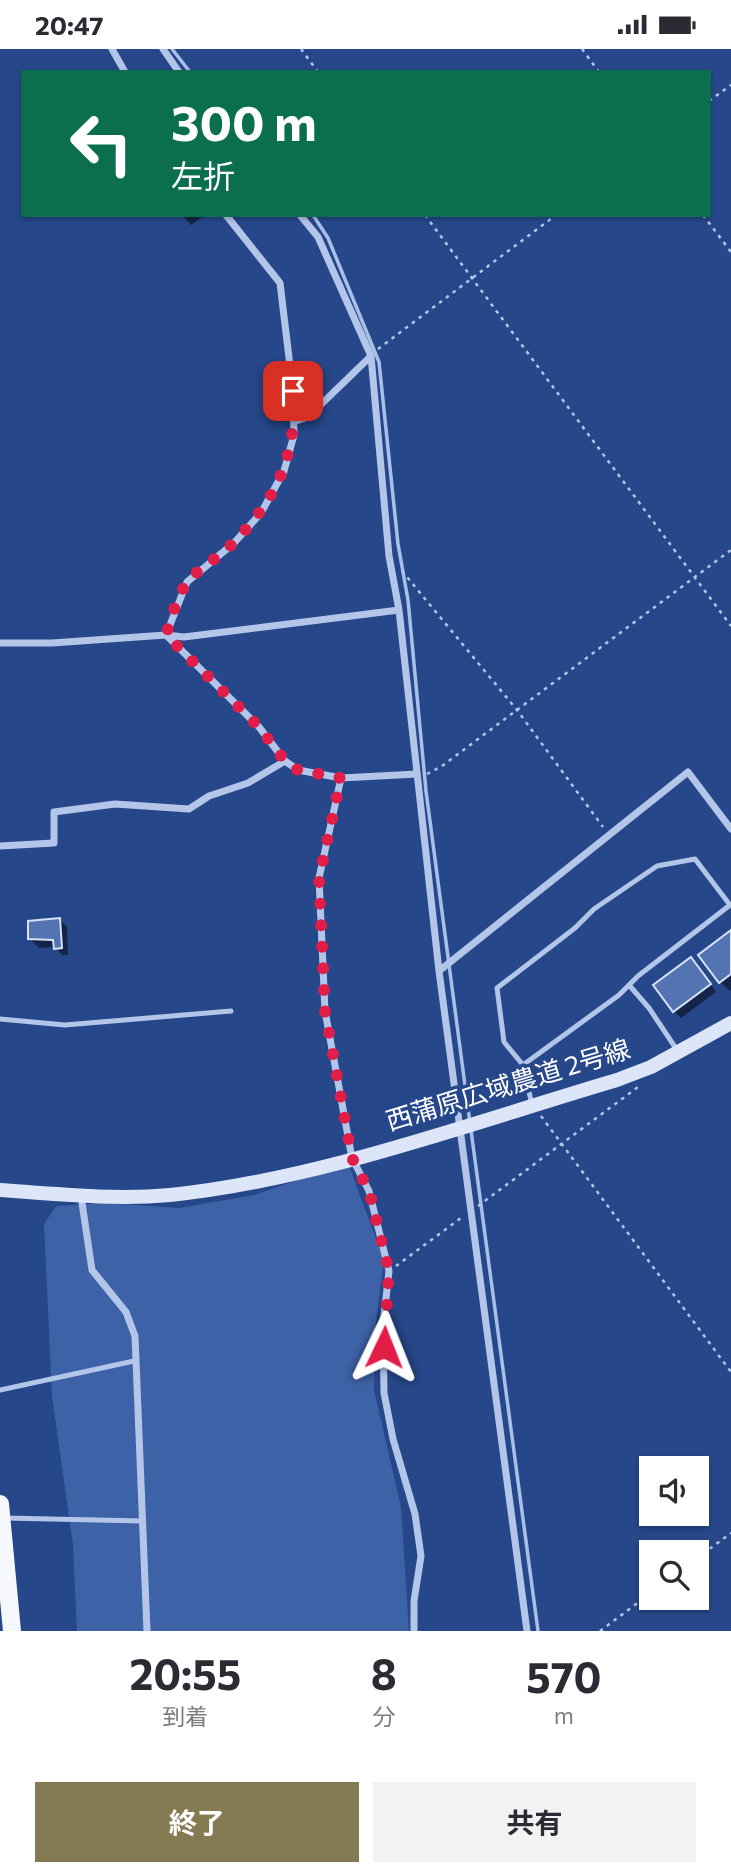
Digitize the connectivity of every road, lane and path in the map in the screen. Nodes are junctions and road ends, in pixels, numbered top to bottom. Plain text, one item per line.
1 (112, 49) edge
2 (163, 49) edge
3 (301, 49) edge
4 (582, 49) edge
5 (124, 70) edge
6 (178, 70) edge
7 (317, 70) edge
8 (598, 70) edge
9 (731, 85) edge
10 (711, 100) edge
11 (228, 217) edge
12 (302, 217) edge
13 (426, 217) edge
14 (552, 217) edge
15 (705, 217) edge
16 (731, 252) edge
17 (471, 278) junction
18 (371, 356) junction
19 (296, 421) junction
20 (731, 550) edge
21 (389, 556) junction
22 (695, 577) junction
23 (399, 610) junction
24 (731, 625) edge
25 (166, 635) junction
26 (0, 643) edge
27 (517, 710) junction
28 (285, 761) junction
29 (417, 774) junction
30 (341, 778) junction
31 (731, 829) edge
32 (609, 835) junction
33 (0, 846) edge
34 (439, 971) junction
35 (628, 985) junction
36 (230, 1011) dead end
37 (0, 1019) edge
38 (731, 1023) edge
39 (678, 1053) junction
40 (523, 1065) junction
41 (651, 1066) junction
42 (532, 1105) junction
43 (461, 1126) junction
44 (562, 1145) junction
45 (352, 1158) junction
46 (0, 1190) edge
47 (81, 1195) junction
48 (473, 1209) junction
49 (389, 1271) junction
50 (134, 1361) junction
51 (731, 1372) edge
52 (0, 1390) edge
53 (1, 1511) edge
54 (143, 1521) junction
55 (731, 1533) edge
56 (709, 1549) edge
57 (639, 1602) edge
58 (12, 1631) edge
59 (147, 1631) edge
60 (414, 1631) edge
61 (527, 1631) edge
62 (600, 1631) edge

1 - 5 street
2 - 6 street
3 - 7 path
4 - 8 path
9 - 10 path
11 - 19 street
12 - 18 street
13 - 17 path
14 - 17 path
15 - 16 path
17 - 18 path
17 - 22 path
18 - 19 street
18 - 21 street
19 - 25 street
20 - 22 path
21 - 23 street
21 - 27 path
22 - 24 path
22 - 27 path
23 - 25 street
23 - 29 street
25 - 26 street
25 - 28 street
27 - 29 path
27 - 32 path
28 - 30 street
28 - 33 street
29 - 30 street
29 - 34 street
30 - 45 street
31 - 32 street
32 - 34 street
34 - 43 street
35 - 39 lane
35 - 40 lane
35 - 40 lane
36 - 37 lane
38 - 39 street, 西蒲原広域農道 2号線
39 - 41 street, 西蒲原広域農道 2号線
40 - 42 lane
41 - 42 street, 西蒲原広域農道 2号線
41 - 44 path
42 - 43 street, 西蒲原広域農道 2号線
42 - 44 path
43 - 45 street, 西蒲原広域農道 2号線
43 - 48 street
44 - 48 path
44 - 51 path
45 - 47 street, 西蒲原広域農道 2号線
45 - 49 street
46 - 47 street, 西蒲原広域農道 2号線
47 - 50 street
48 - 49 path
48 - 61 street
49 - 60 street
50 - 52 lane
50 - 54 street
53 - 54 lane
53 - 58 main road
54 - 59 street
55 - 56 path
57 - 62 path

